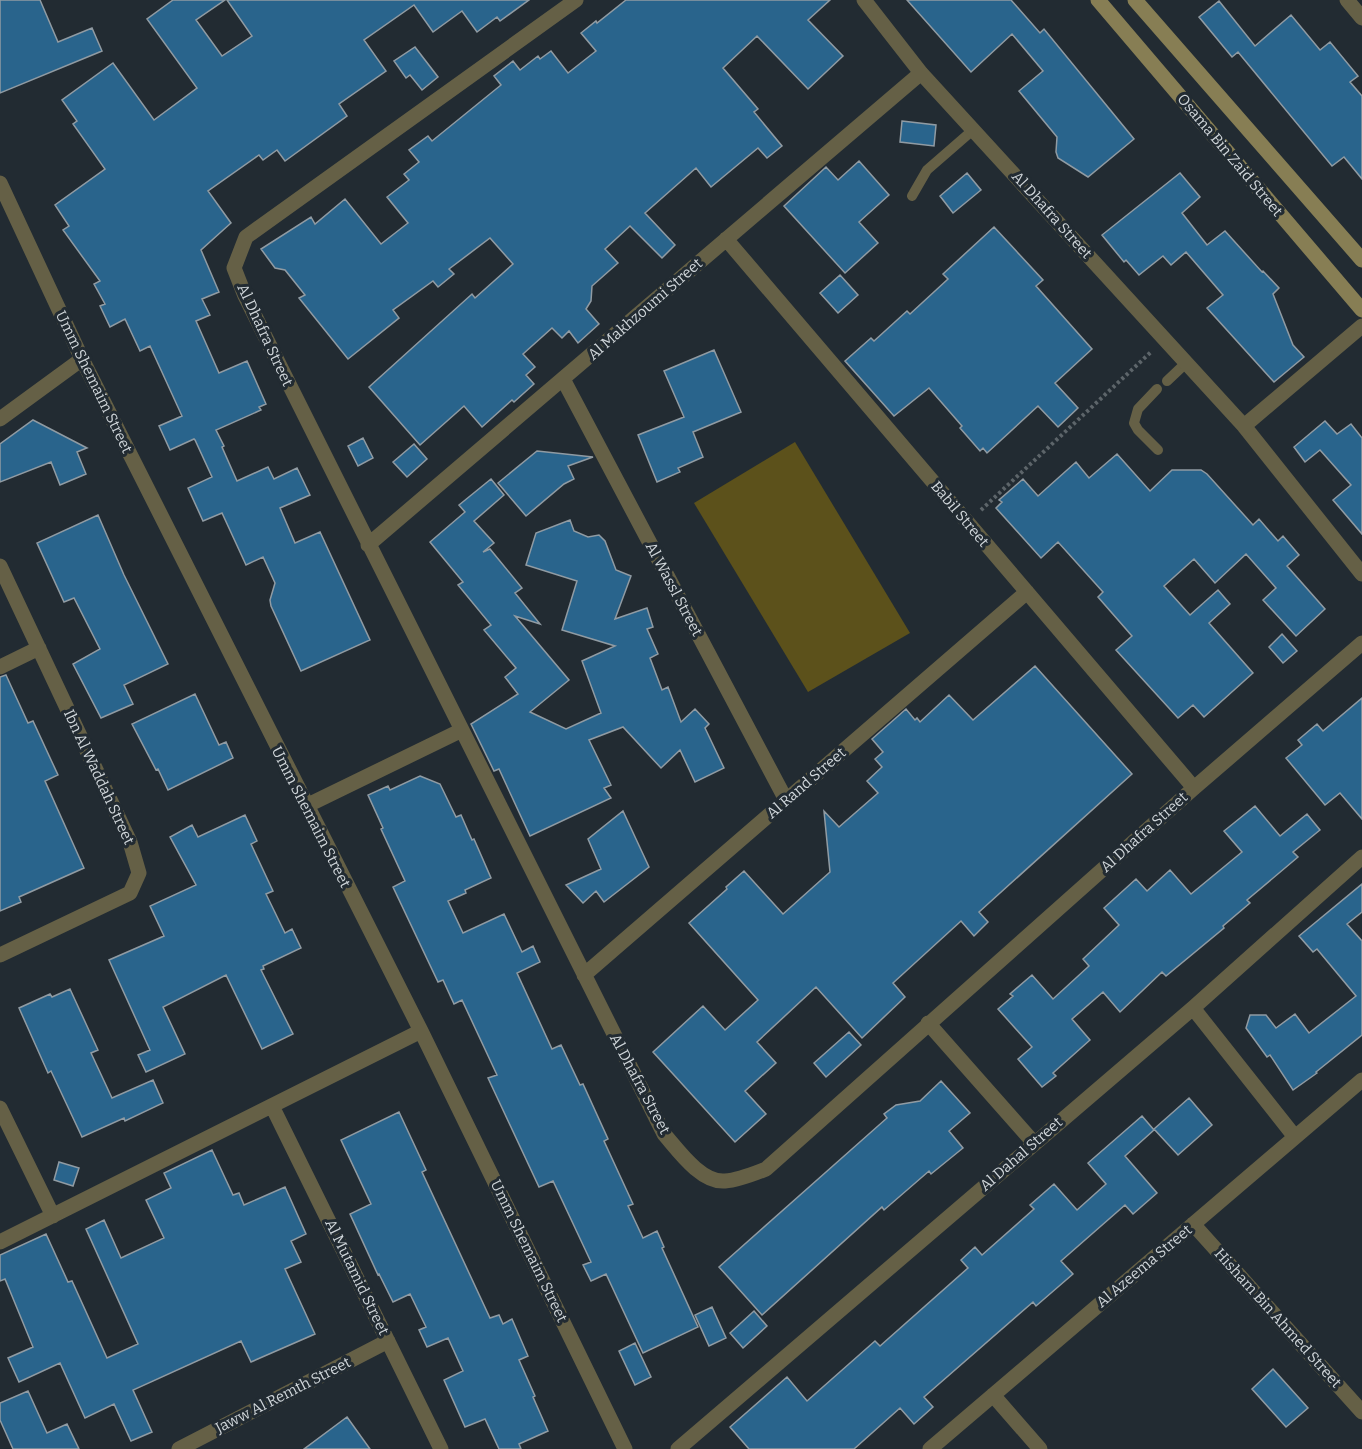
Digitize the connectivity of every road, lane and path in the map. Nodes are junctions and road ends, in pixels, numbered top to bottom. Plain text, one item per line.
1 (576, 0) edge
2 (864, 0) edge
3 (1135, 0) edge
4 (1347, 0) edge
5 (1101, 1) edge
6 (1362, 18) edge
7 (921, 73) junction
8 (974, 130) junction
9 (0, 183) edge
10 (912, 196) dead end
11 (726, 239) junction
12 (1362, 260) edge
13 (1362, 310) edge
14 (1362, 326) edge
15 (1165, 339) junction
16 (82, 359) junction
17 (1186, 363) junction
18 (563, 379) junction
19 (1167, 381) dead end
20 (1157, 389) dead end
21 (0, 419) edge
22 (1244, 426) junction
23 (1158, 450) dead end
24 (967, 522) junction
25 (368, 545) junction
26 (0, 566) edge
27 (1362, 574) edge
28 (1027, 592) junction
29 (1362, 643) edge
30 (39, 648) junction
31 (0, 667) edge
32 (462, 730) junction
33 (1194, 788) junction
34 (786, 800) junction
35 (306, 806) junction
36 (1362, 857) edge
37 (0, 955) edge
38 (584, 975) junction
39 (1192, 1008) junction
40 (928, 1023) junction
41 (421, 1031) junction
42 (1362, 1080) edge
43 (272, 1106) junction
44 (0, 1107) edge
45 (1295, 1137) junction
46 (1034, 1143) junction
47 (52, 1216) junction
48 (1193, 1224) junction
49 (0, 1242) edge
50 (388, 1341) junction
51 (993, 1395) junction
52 (1362, 1412) edge
53 (179, 1449) edge
54 (441, 1449) edge
55 (625, 1449) edge
56 (678, 1449) edge
57 (930, 1449) edge
58 (1040, 1449) edge

1 - 25 street, Al Dhafra Street
2 - 7 street, Al Dhafra Street
3 - 12 street, Osama Bin Zaid Street
4 - 6 street
5 - 13 street, Osama Bin Zaid Street
7 - 8 street, Al Dhafra Street
7 - 11 street, Al Makhzoumi Street
8 - 10 lane
8 - 15 street, Al Dhafra Street
9 - 16 street, Umm Shemaim Street
11 - 18 street, Al Makhzoumi Street
11 - 24 street, Babil Street
14 - 22 street
15 - 17 street, Al Dhafra Street
15 - 24 path
16 - 21 street
16 - 35 street, Umm Shemaim Street
17 - 19 lane
17 - 22 street, Al Dhafra Street
18 - 25 street, Al Makhzoumi Street
18 - 34 street, Al Wassl Street
20 - 23 lane
22 - 27 street, Al Dhafra Street
24 - 28 street, Babil Street
25 - 32 street, Al Dhafra Street
26 - 30 street, Ibn Al Waddah Street
28 - 33 street, Babil Street
28 - 34 street, Al Rand Street
29 - 33 street, Al Dhafra Street
30 - 31 street
30 - 37 street, Ibn Al Waddah Street
32 - 35 street
32 - 38 street, Al Dhafra Street
33 - 40 street, Al Dhafra Street
34 - 38 street, Al Rand Street
35 - 41 street, Umm Shemaim Street
36 - 39 street, Al Dahal Street
38 - 40 street, Al Dhafra Street
39 - 45 street
39 - 46 street, Al Dahal Street
40 - 46 street
41 - 43 street
41 - 55 street, Umm Shemaim Street
42 - 45 street, Al Azeema Street
43 - 47 street
43 - 50 street, Al Mutamid Street
44 - 47 street
45 - 48 street, Al Azeema Street
46 - 56 street, Al Dahal Street
47 - 49 street
48 - 51 street, Al Azeema Street
48 - 52 street, Hisham Bin Ahmed Street
50 - 53 street, Jaww Al Remth Street
50 - 54 street, Al Mutamid Street
51 - 57 street, Al Azeema Street
51 - 58 street

